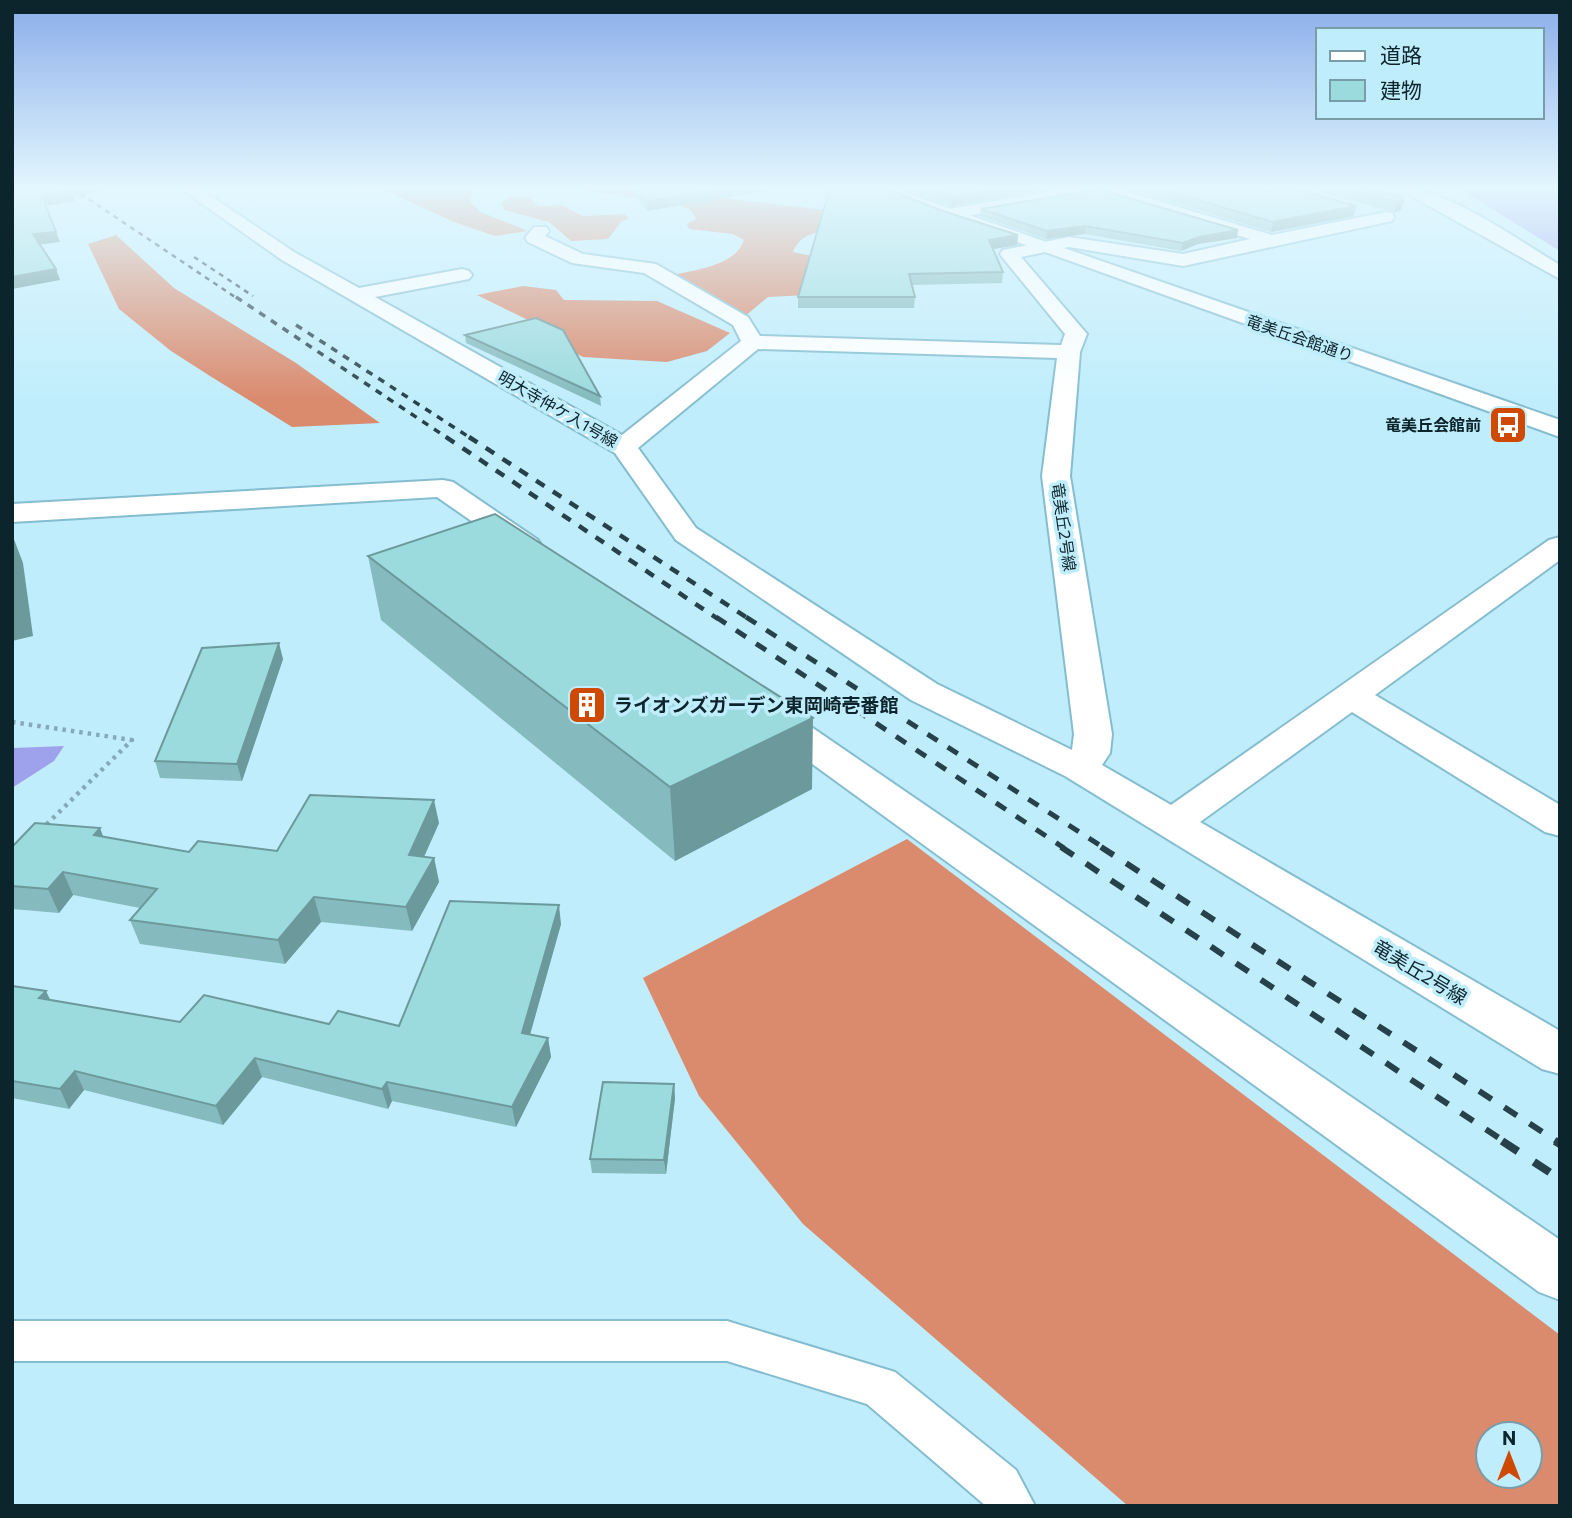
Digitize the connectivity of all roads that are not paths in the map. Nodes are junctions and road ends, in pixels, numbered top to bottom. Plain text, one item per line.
1 (293, 259) edge
2 (579, 259) edge
3 (1013, 259) edge
4 (1072, 259) edge
5 (1536, 259) edge
6 (1560, 273) edge
7 (462, 275) dead end
8 (356, 295) junction
9 (754, 342) junction
10 (1069, 352) junction
11 (1560, 429) edge
12 (624, 447) junction
13 (12, 513) edge
14 (1560, 546) edge
15 (557, 567) edge
16 (739, 694) edge
17 (1351, 696) junction
18 (1079, 768) junction
19 (1560, 823) edge
20 (1171, 824) junction
21 (1560, 1055) edge
22 (1560, 1273) edge
23 (12, 1341) edge
24 (1012, 1506) edge

1 - 8 street, 明大寺仲ケ入1号線
2 - 9 street
3 - 10 street, 竜美丘2号線
4 - 11 street, 竜美丘会館通り
5 - 6 street
7 - 8 street
8 - 12 street, 明大寺仲ケ入1号線
9 - 10 street
9 - 12 street
10 - 18 street, 竜美丘2号線
12 - 18 street, 明大寺仲ケ入1号線
13 - 15 street
14 - 17 street
16 - 22 street
17 - 19 street
17 - 20 street
18 - 20 street, 明大寺仲ケ入1号線
20 - 21 street, 竜美丘2号線
23 - 24 lane

